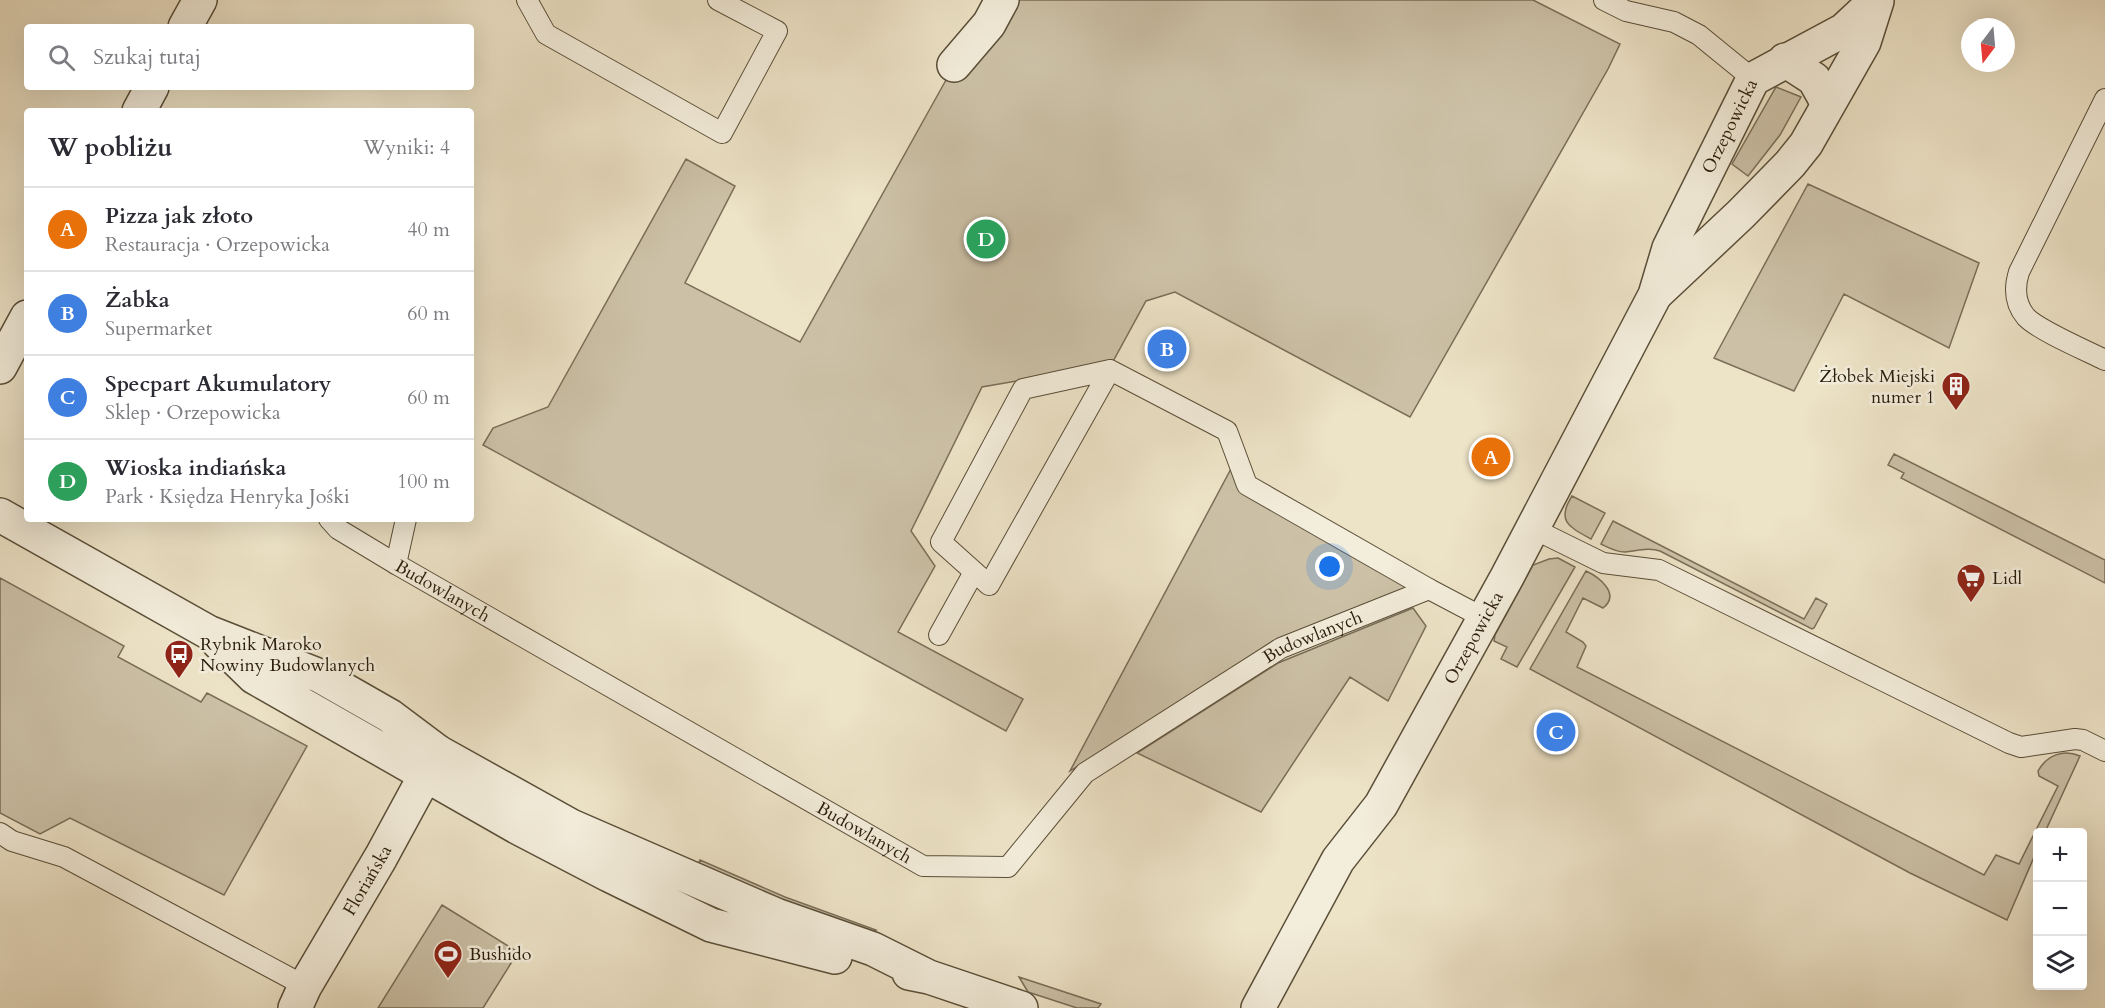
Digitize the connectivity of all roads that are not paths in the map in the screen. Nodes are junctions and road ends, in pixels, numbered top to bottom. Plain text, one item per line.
1 (200, 0) edge
2 (528, 0) edge
3 (718, 0) edge
4 (1002, 0) edge
5 (1604, 0) edge
6 (1877, 0) edge
7 (187, 24) edge
8 (1785, 60) junction
9 (954, 66) dead end
10 (1753, 79) junction
11 (150, 90) edge
12 (2105, 99) edge
13 (1828, 104) junction
14 (141, 108) edge
15 (1689, 207) junction
16 (1725, 229) junction
17 (1655, 295) junction
18 (24, 323) edge
19 (2105, 360) edge
20 (0, 367) edge
21 (1110, 370) junction
22 (0, 515) edge
23 (332, 522) edge
24 (405, 522) edge
25 (1532, 528) junction
26 (396, 564) junction
27 (974, 572) junction
28 (1429, 589) junction
29 (1484, 618) junction
30 (939, 635) dead end
31 (2105, 751) edge
32 (432, 764) junction
33 (0, 833) edge
34 (1277, 973) junction
35 (300, 997) edge
36 (1021, 1008) edge
37 (1258, 1008) edge
38 (1285, 1008) edge

1 - 7 street
2 - 3 lane
4 - 9 street
5 - 10 lane
6 - 8 street, Orzepowicka
6 - 13 street, Orzepowicka
8 - 10 street, Orzepowicka
8 - 13 street
10 - 15 street, Orzepowicka
11 - 14 street
12 - 19 lane
13 - 16 street, Orzepowicka
15 - 16 street
15 - 17 street, Orzepowicka
16 - 17 street, Orzepowicka
17 - 25 street, Orzepowicka
18 - 20 street
21 - 27 lane
21 - 27 lane
21 - 28 lane
22 - 32 street
23 - 26 lane, Budowlanych
24 - 26 lane
25 - 29 street, Orzepowicka
25 - 31 lane
26 - 28 lane, Budowlanych
27 - 30 lane
28 - 29 lane
29 - 34 street, Orzepowicka
32 - 35 street, Floriańska
32 - 36 street
33 - 35 lane
34 - 37 street, Orzepowicka
34 - 38 street

